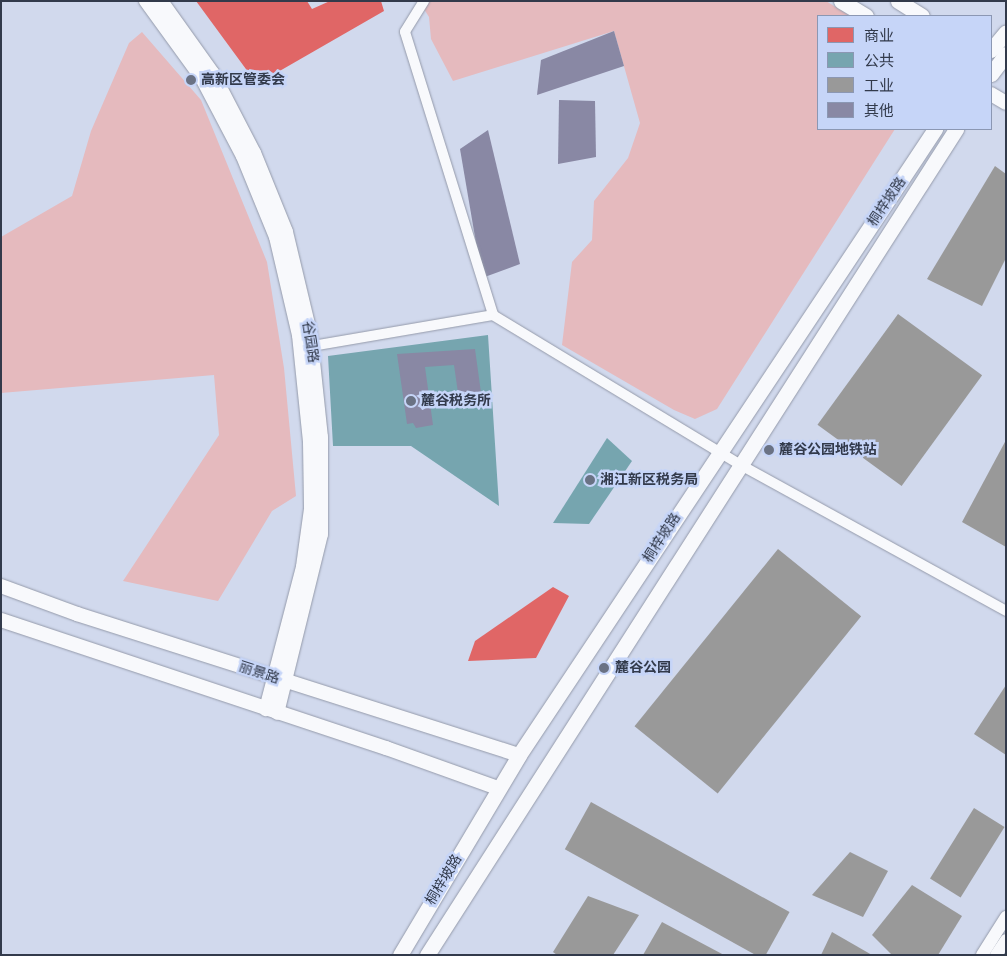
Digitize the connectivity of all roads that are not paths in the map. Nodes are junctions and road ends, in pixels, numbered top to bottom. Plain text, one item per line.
1 (146, 1) edge
2 (161, 1) edge
3 (424, 1) edge
4 (840, 1) edge
5 (898, 1) edge
6 (864, 15) edge
7 (920, 15) edge
8 (1006, 32) edge
9 (992, 49) edge
10 (1006, 54) edge
11 (996, 69) edge
12 (992, 95) edge
13 (1006, 103) edge
14 (934, 130) edge
15 (955, 130) edge
16 (493, 315) junction
17 (312, 346) junction
18 (719, 451) junction
19 (739, 464) junction
20 (1, 586) edge
21 (1006, 611) edge
22 (1, 620) edge
23 (280, 680) junction
24 (272, 711) junction
25 (519, 755) junction
26 (498, 788) junction
27 (1006, 918) edge
28 (1006, 940) edge
29 (400, 955) edge
30 (427, 955) edge
31 (982, 955) edge
32 (996, 955) edge

1 - 23 main road, 谷园路
2 - 17 main road, 谷园路
3 - 16 street
4 - 6 main road
5 - 7 main road
8 - 9 main road
10 - 11 main road
12 - 13 main road
14 - 18 main road, 桐梓坡路
15 - 19 main road, 桐梓坡路
16 - 17 street
16 - 18 street
17 - 23 main road, 谷园路
18 - 19 street
18 - 25 main road, 桐梓坡路
19 - 21 street
19 - 30 main road, 桐梓坡路
20 - 23 main road, 丽景路
22 - 24 main road
23 - 24 main road, 谷园路
23 - 25 main road, 丽景路
24 - 26 main road
25 - 26 main road, 桐梓坡路
26 - 29 main road, 桐梓坡路
27 - 31 street
28 - 32 street

